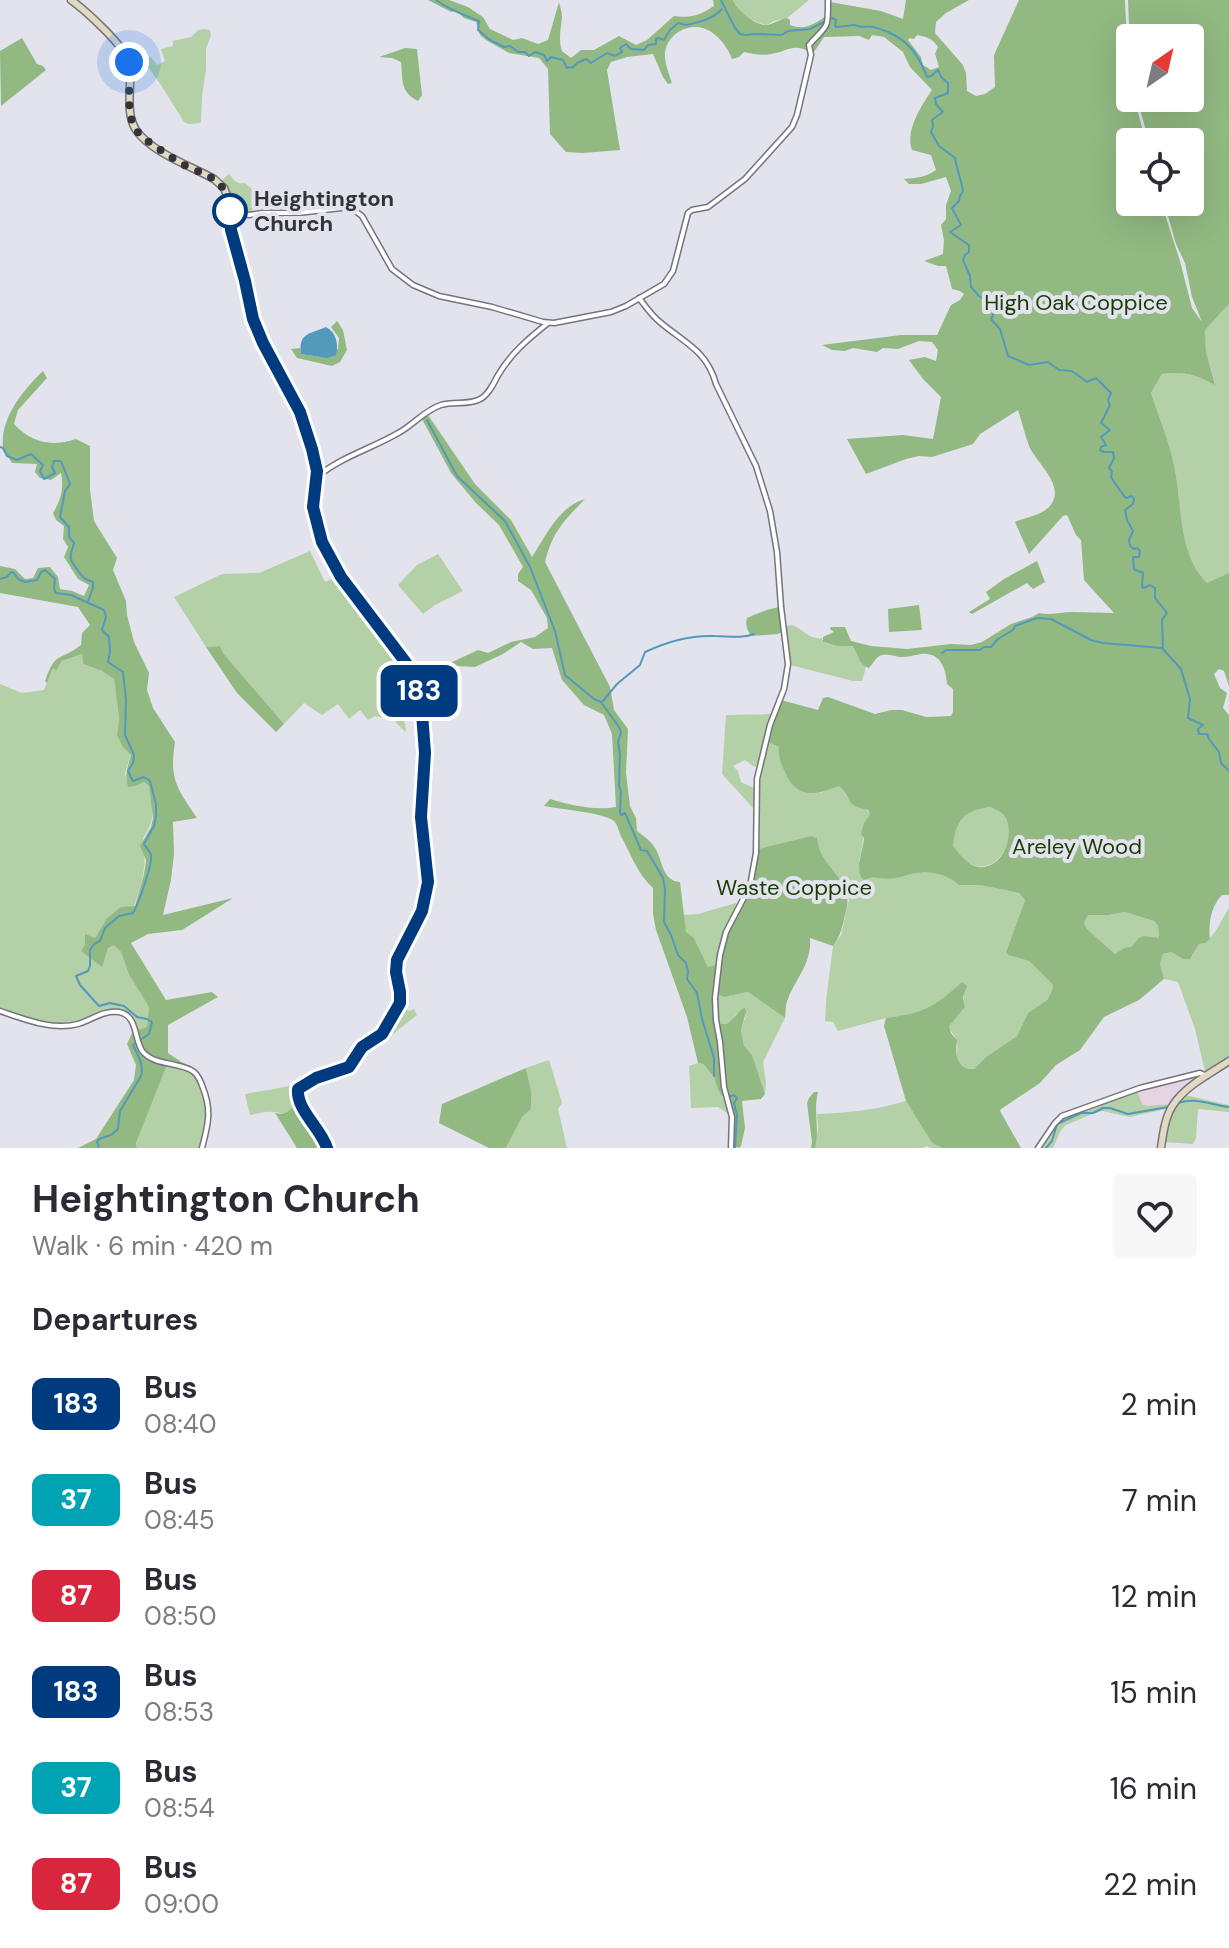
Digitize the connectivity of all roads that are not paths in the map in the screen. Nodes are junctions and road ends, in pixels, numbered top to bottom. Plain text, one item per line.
1 (71, 0) edge
2 (828, 0) edge
3 (230, 211) junction
4 (639, 298) junction
5 (548, 323) junction
6 (316, 477) junction
7 (0, 1011) edge
8 (1229, 1061) edge
9 (1207, 1076) junction
10 (202, 1148) edge
11 (327, 1148) edge
12 (731, 1148) edge
13 (1038, 1148) edge
14 (1161, 1148) edge

1 - 3 street
2 - 4 street
3 - 5 street
3 - 6 street
4 - 5 street
4 - 12 street
5 - 6 street
6 - 11 street
7 - 10 street
8 - 9 street
9 - 13 street
9 - 14 street

